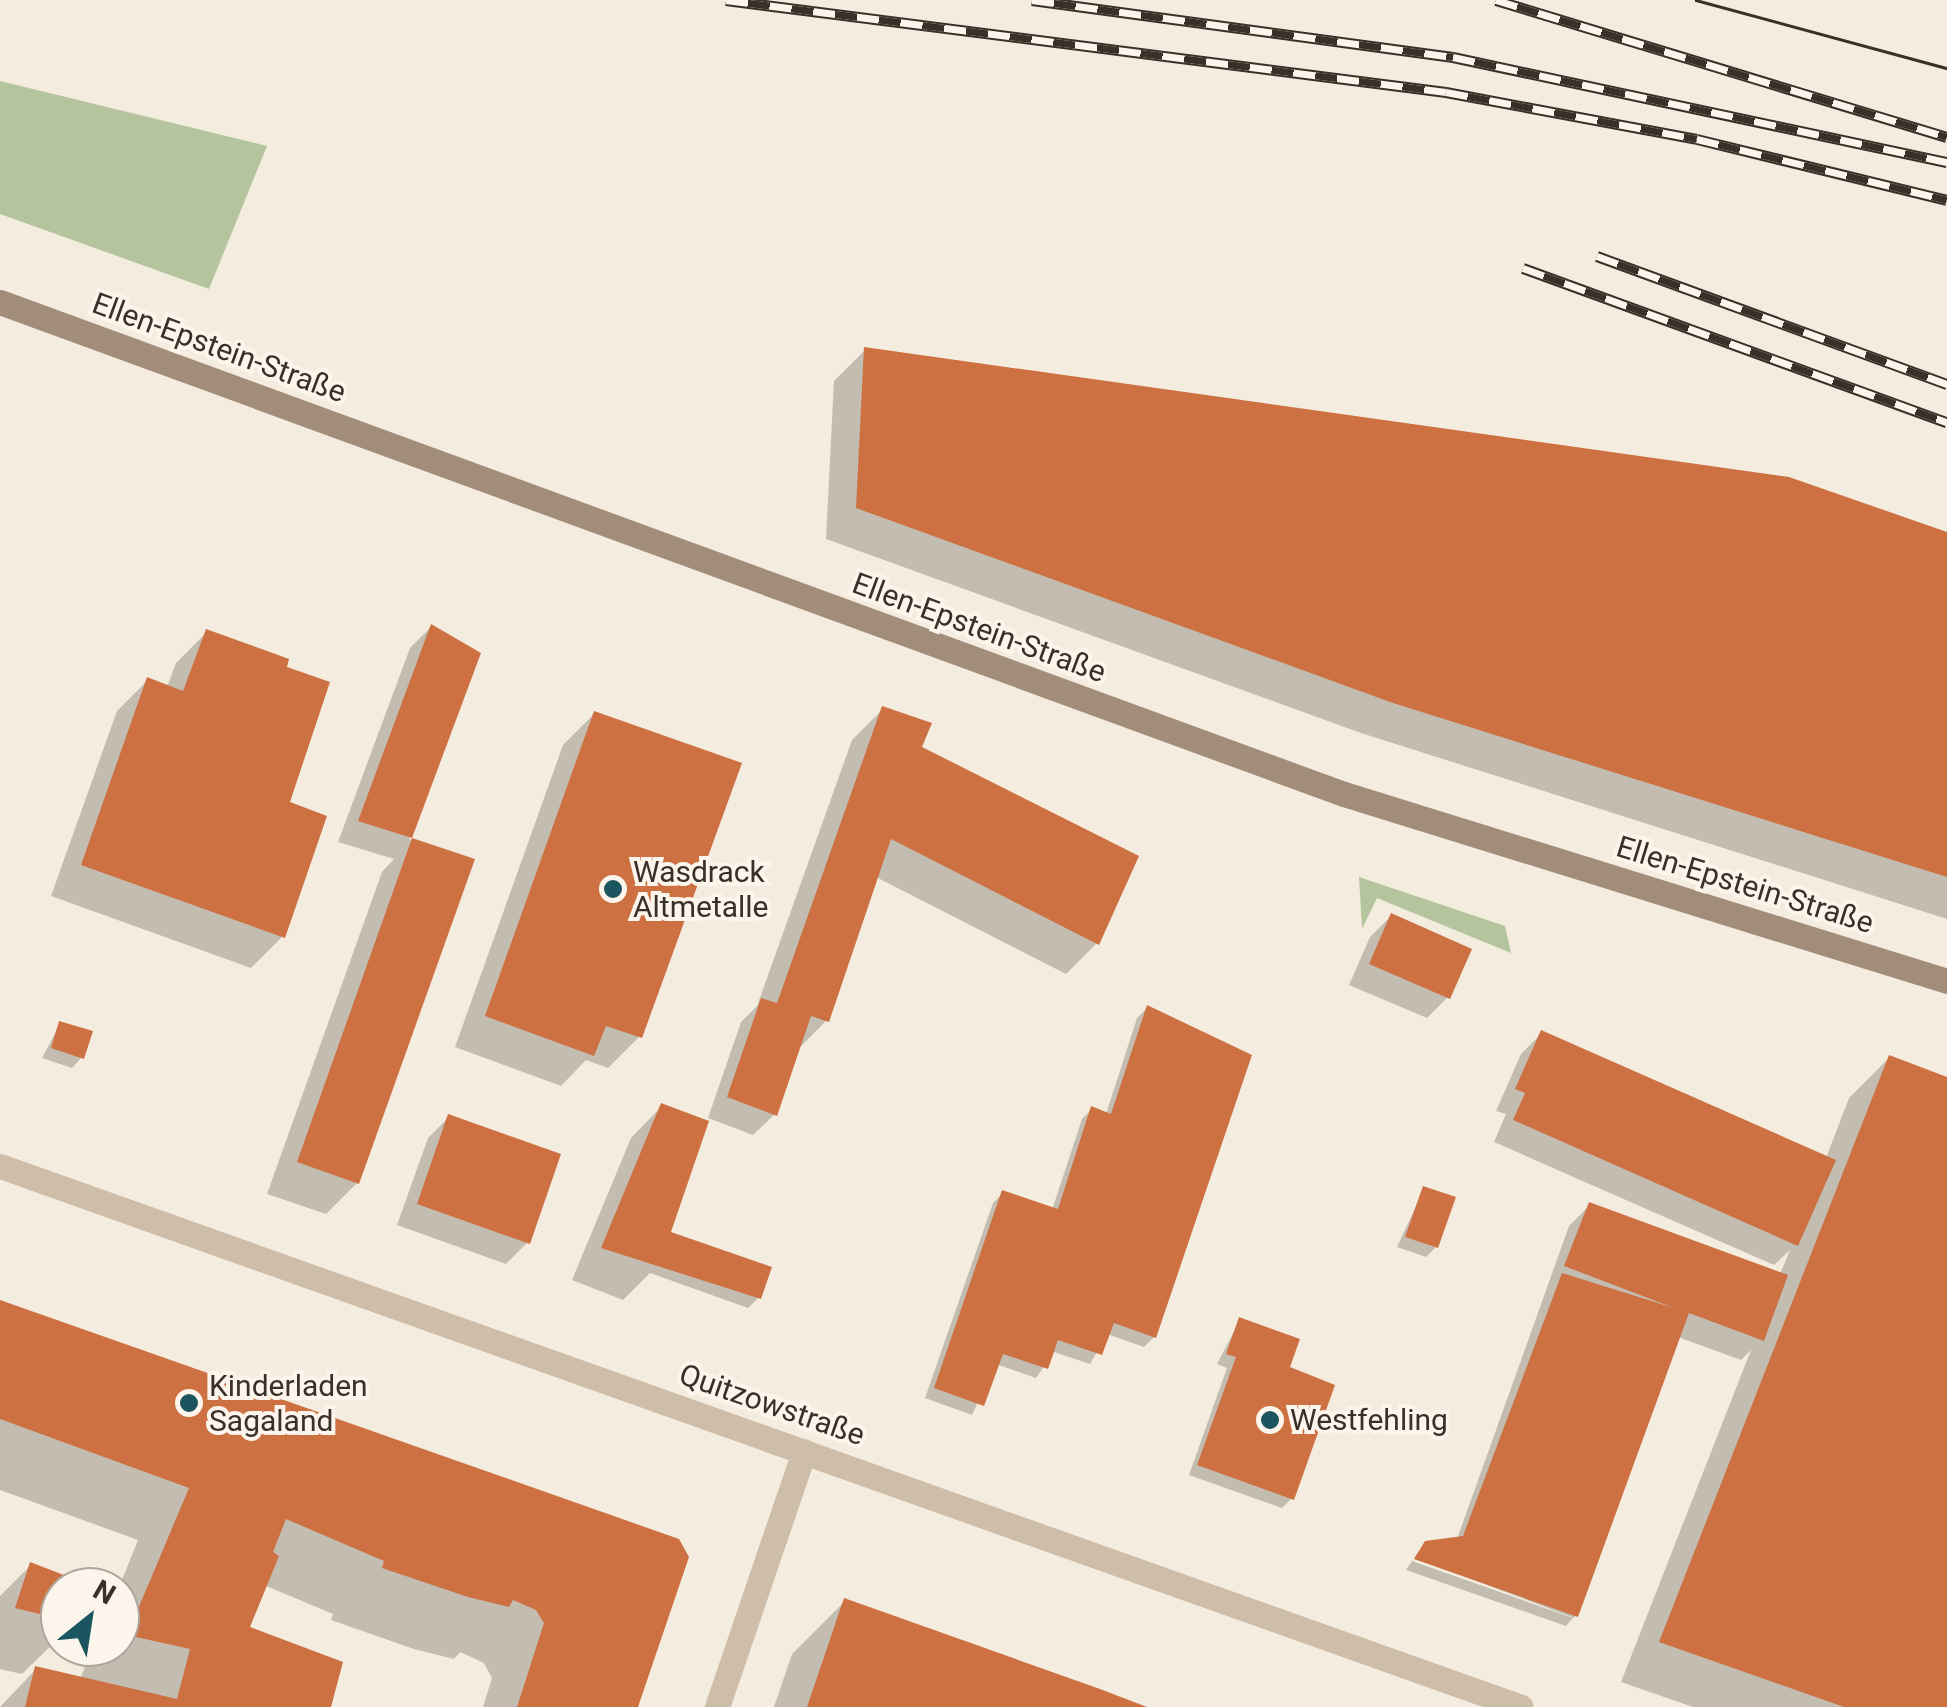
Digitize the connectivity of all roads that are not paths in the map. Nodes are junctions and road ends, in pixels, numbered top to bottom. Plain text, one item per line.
1 (0, 302) edge
2 (1947, 981) edge
3 (0, 1166) edge
4 (804, 1451) junction
5 (716, 1707) edge
6 (1521, 1707) edge

1 - 2 main road, Ellen-Epstein-Straße
3 - 4 street, Quitzowstraße
4 - 5 street
4 - 6 street, Quitzowstraße

